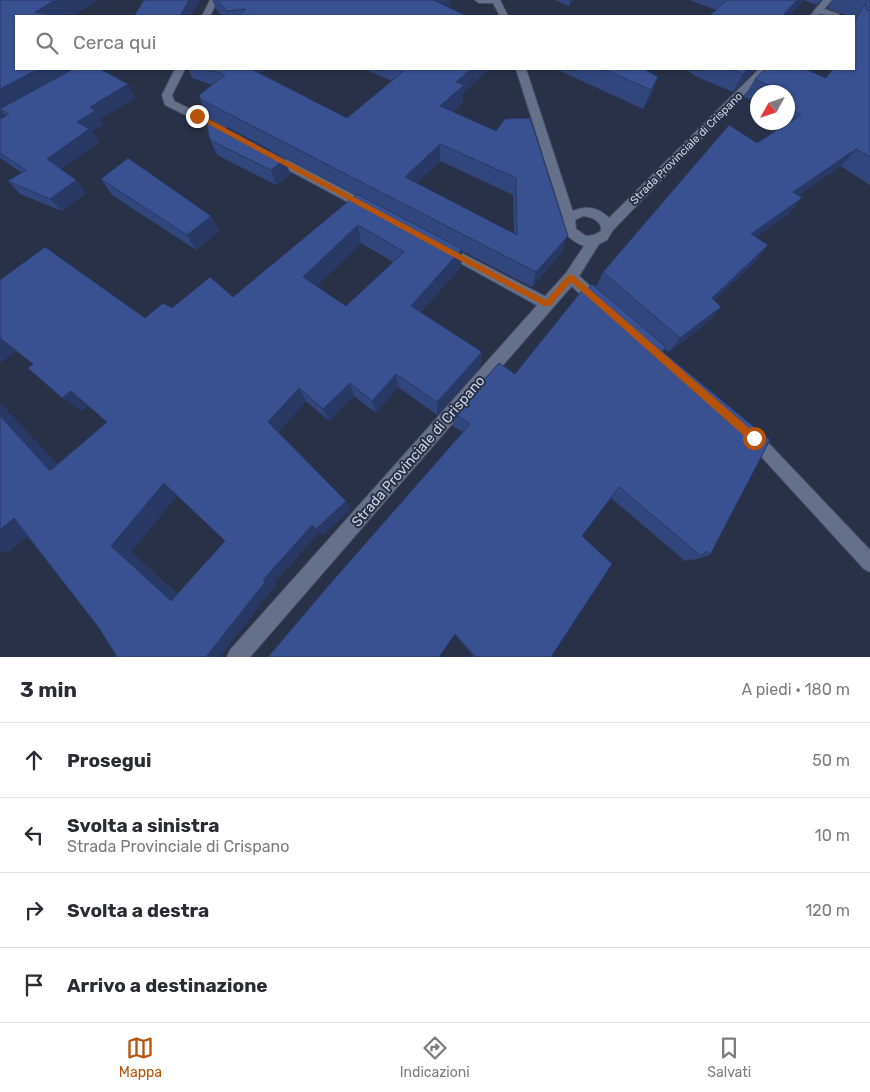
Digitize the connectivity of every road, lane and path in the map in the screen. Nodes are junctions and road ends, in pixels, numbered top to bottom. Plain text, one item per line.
1 (214, 0) edge
2 (479, 0) edge
3 (496, 0) edge
4 (828, 0) edge
5 (816, 13) edge
6 (206, 15) edge
7 (504, 15) edge
8 (829, 15) edge
9 (180, 70) edge
10 (521, 70) edge
11 (763, 70) edge
12 (232, 134) edge
13 (258, 149) edge
14 (381, 215) edge
15 (569, 218) junction
16 (608, 227) junction
17 (594, 241) junction
18 (433, 243) edge
19 (571, 277) junction
20 (547, 304) junction
21 (607, 310) edge
22 (740, 426) edge
23 (870, 563) edge
24 (237, 657) edge

1 - 6 street
2 - 3 street
3 - 7 street
4 - 5 street
5 - 8 street
9 - 12 street
10 - 15 street
11 - 16 street, Strada Provinciale di Crispano
13 - 14 street
15 - 16 street
15 - 17 street
16 - 17 street
17 - 19 street, Strada Provinciale di Crispano
18 - 20 street
19 - 20 street, Strada Provinciale di Crispano
19 - 21 street
20 - 24 street, Strada Provinciale di Crispano
22 - 23 street

